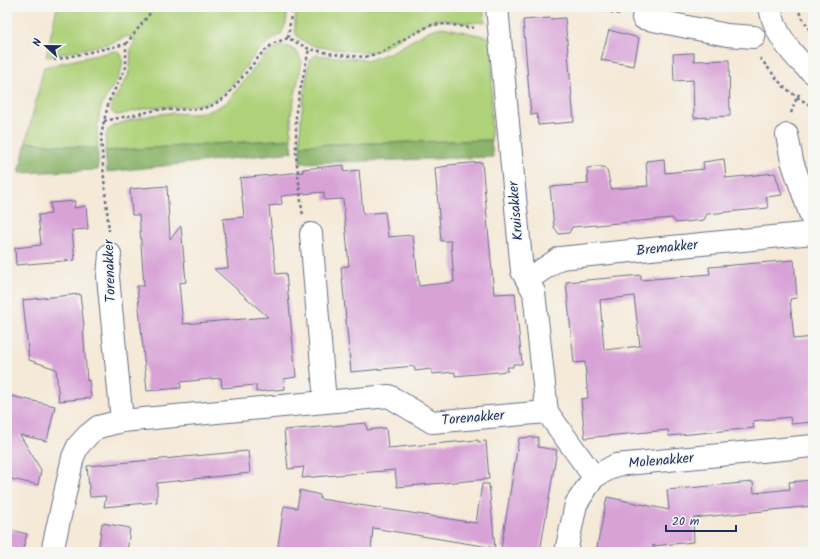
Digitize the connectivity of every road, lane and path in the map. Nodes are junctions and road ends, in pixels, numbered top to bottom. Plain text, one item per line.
1 (292, 7) edge
2 (587, 7) edge
3 (770, 7) edge
4 (796, 7) edge
5 (151, 12) dead end
6 (498, 17) edge
7 (643, 18) joint
8 (813, 33) edge
9 (754, 36) dead end
10 (288, 38) junction
11 (126, 44) junction
12 (309, 49) junction
13 (54, 60) dead end
14 (813, 73) edge
15 (801, 91) dead end
16 (104, 121) junction
17 (787, 135) joint
18 (813, 222) edge
19 (813, 233) edge
20 (311, 234) joint
21 (110, 254) joint
22 (527, 280) junction
23 (325, 402) junction
24 (546, 412) junction
25 (122, 422) junction
26 (813, 446) edge
27 (594, 477) junction
28 (52, 552) edge
29 (566, 552) edge

1 - 10 path
2 - 7 path
3 - 14 street
4 - 8 path
5 - 11 path
6 - 12 path
6 - 22 street, Kruisakker
7 - 9 street
10 - 12 path
10 - 16 path
11 - 13 path
11 - 16 path, Torenakker
12 - 20 path
15 - 17 path
16 - 21 path, Torenakker
17 - 18 street
19 - 22 street, Bremakker
20 - 23 street
21 - 25 street, Torenakker
22 - 24 street, Kruisakker
23 - 24 street, Torenakker
23 - 25 street, Torenakker
24 - 27 street
25 - 28 street, Torenakker
26 - 27 street, Molenakker
27 - 29 street, Molenakker

